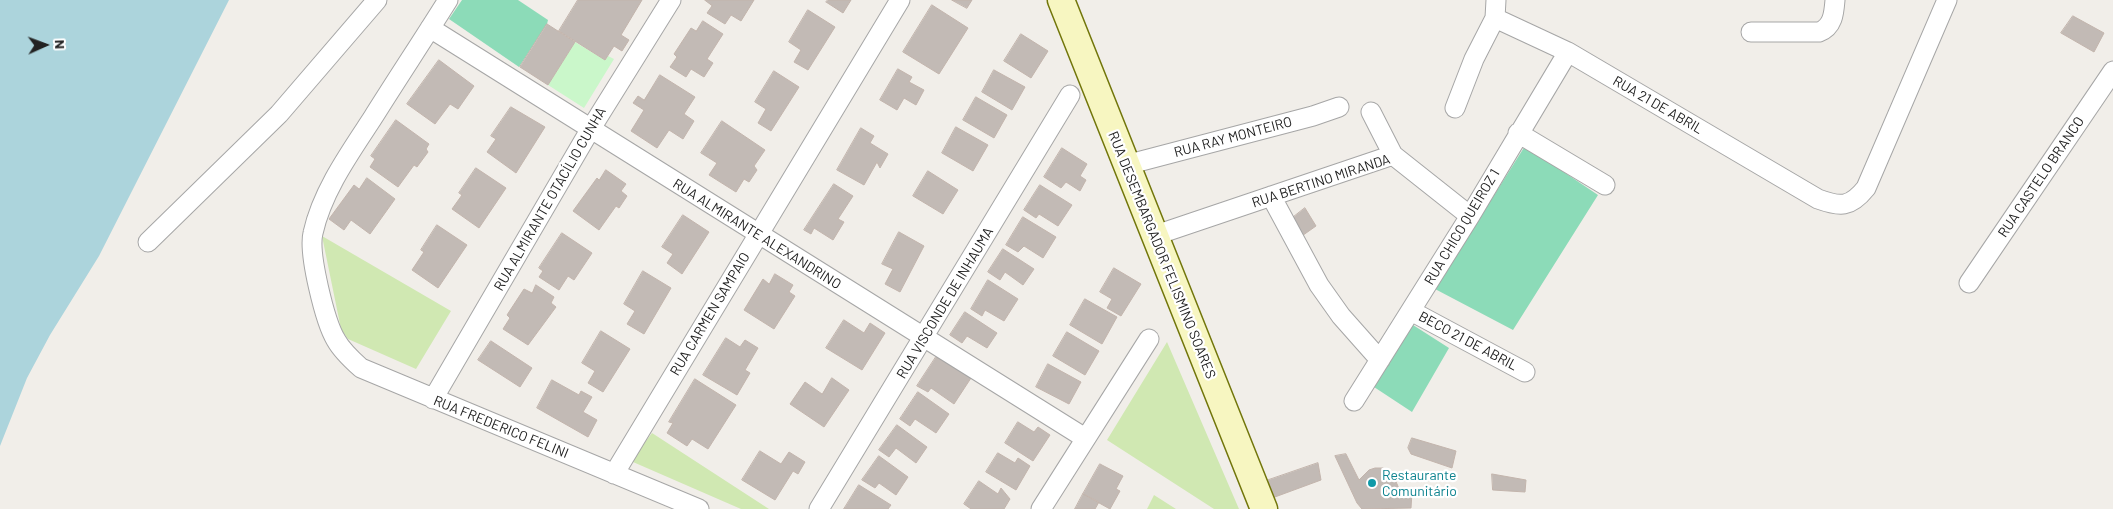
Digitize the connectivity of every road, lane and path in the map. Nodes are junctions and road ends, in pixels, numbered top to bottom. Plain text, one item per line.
1 (377, 0) edge
2 (448, 0) edge
3 (671, 0) edge
4 (900, 0) edge
5 (1061, 0) edge
6 (1835, 0) edge
7 (1947, 0) edge
8 (1495, 9) edge
9 (430, 28) junction
10 (1751, 32) dead end
11 (1568, 52) junction
12 (2113, 71) edge
13 (1070, 96) dead end
14 (1339, 107) dead end
15 (1455, 108) dead end
16 (1370, 112) dead end
17 (590, 130) junction
18 (1518, 133) junction
19 (1393, 155) junction
20 (1126, 165) junction
21 (1605, 185) dead end
22 (1270, 196) junction
23 (1470, 216) junction
24 (758, 234) junction
25 (1156, 234) junction
26 (148, 242) dead end
27 (1969, 283) dead end
28 (1411, 311) junction
29 (924, 338) junction
30 (1149, 339) dead end
31 (1380, 360) junction
32 (1525, 372) dead end
33 (433, 399) junction
34 (1354, 401) dead end
35 (1085, 438) junction
36 (614, 474) junction
37 (699, 509) edge
38 (819, 509) edge
39 (1040, 509) edge
40 (1264, 509) edge

1 - 26 street
2 - 9 street, RUA FREDERICO FELINI
3 - 17 street, RUA ALMIRANTE OTACÍLIO CUNHA
4 - 24 street, RUA CARMEN SAMPAIO
5 - 20 street, RUA DESEMBARGADOR FELISMINO SOARES
6 - 10 street
7 - 11 street, RUA 21 DE ABRIL
8 - 11 street, RUA 21 DE ABRIL
8 - 15 street
9 - 17 street, RUA ALMIRANTE ALEXANDRINO
9 - 33 street, RUA FREDERICO FELINI
11 - 18 street, RUA CHICO QUEIROZ 1
12 - 27 street, RUA CASTELO BRANCO
13 - 29 street, RUA VISCONDE DE INHAUMA
14 - 20 street, RUA RAY MONTEIRO
16 - 19 street
17 - 24 street, RUA ALMIRANTE ALEXANDRINO
17 - 33 street, RUA ALMIRANTE OTACÍLIO CUNHA
18 - 21 street
18 - 23 street, RUA CHICO QUEIROZ 1
19 - 22 street, RUA BERTINO MIRANDA
19 - 23 street, RUA BERTINO MIRANDA
20 - 25 street, RUA DESEMBARGADOR FELISMINO SOARES
22 - 25 street, RUA BERTINO MIRANDA
22 - 31 street
23 - 28 street, RUA CHICO QUEIROZ 1
24 - 29 street, RUA ALMIRANTE ALEXANDRINO
24 - 36 street, RUA CARMEN SAMPAIO
25 - 40 street, RUA DESEMBARGADOR FELISMINO SOARES
28 - 31 street, RUA CHICO QUEIROZ 1
28 - 32 street, BECO 21 DE ABRIL
29 - 35 street, RUA ALMIRANTE ALEXANDRINO
29 - 38 street, RUA VISCONDE DE INHAUMA
30 - 35 street
31 - 34 street, RUA CHICO QUEIROZ 1
33 - 36 street, RUA FREDERICO FELINI
35 - 39 street
36 - 37 street, RUA FREDERICO FELINI

